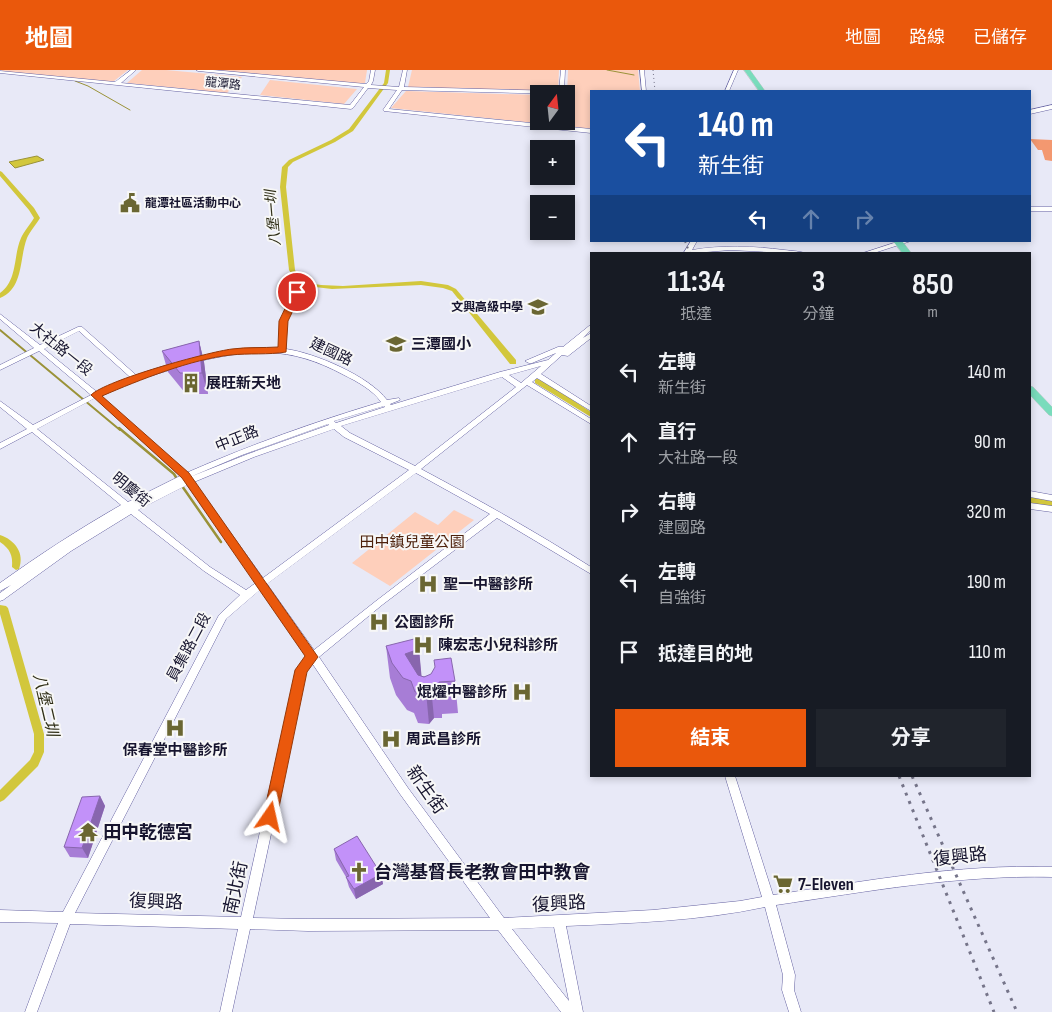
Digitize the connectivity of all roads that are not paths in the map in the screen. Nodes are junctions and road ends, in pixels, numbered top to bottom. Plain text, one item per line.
1 (134, 70) edge
2 (198, 70) edge
3 (373, 70) edge
4 (405, 70) edge
5 (563, 70) edge
6 (642, 70) edge
7 (736, 70) edge
8 (747, 70) edge
9 (2, 72) edge
10 (116, 83) junction
11 (367, 86) junction
12 (401, 88) junction
13 (644, 90) edge
14 (727, 90) edge
15 (761, 90) edge
16 (1052, 106) edge
17 (1031, 112) edge
18 (590, 130) edge
19 (1031, 209) edge
20 (1052, 209) edge
21 (703, 242) edge
22 (898, 243) edge
23 (695, 252) edge
24 (790, 252) edge
25 (869, 252) edge
26 (299, 288) dead end
27 (0, 316) edge
28 (590, 328) edge
29 (590, 336) edge
30 (570, 344) junction
31 (38, 349) junction
32 (282, 350) junction
33 (553, 361) junction
34 (526, 365) junction
35 (0, 368) edge
36 (505, 371) junction
37 (536, 374) junction
38 (135, 378) junction
39 (524, 384) junction
40 (1031, 390) edge
41 (96, 395) junction
42 (0, 403) edge
43 (388, 405) junction
44 (590, 408) edge
45 (1052, 413) edge
46 (590, 421) edge
47 (331, 422) junction
48 (32, 429) junction
49 (0, 446) edge
50 (416, 469) junction
51 (187, 478) junction
52 (1031, 494) edge
53 (1052, 498) edge
54 (1031, 506) edge
55 (130, 507) junction
56 (1052, 509) edge
57 (497, 514) junction
58 (590, 570) edge
59 (261, 584) junction
60 (6, 587) edge
61 (246, 595) junction
62 (0, 598) edge
63 (312, 657) junction
64 (730, 777) edge
65 (1052, 872) edge
66 (768, 901) junction
67 (0, 916) edge
68 (66, 918) junction
69 (559, 921) junction
70 (246, 924) junction
71 (501, 924) junction
72 (31, 1012) edge
73 (226, 1012) edge
74 (569, 1012) edge
75 (577, 1012) edge
76 (795, 1012) edge

1 - 10 street
2 - 11 street
3 - 11 street
4 - 12 street
5 - 12 street
6 - 13 street
7 - 14 street
8 - 15 main road
9 - 10 street, 龍潭路
10 - 11 street, 龍潭路
11 - 12 street
12 - 18 street
16 - 17 street
19 - 20 street
21 - 23 street
22 - 25 street
23 - 24 street
26 - 32 street
27 - 31 street, 大社路一段
28 - 30 street
29 - 33 street
30 - 33 street
30 - 34 street
31 - 35 street
31 - 38 street
31 - 41 street, 大社路一段
32 - 38 street, 建國路
32 - 43 street, 建國路
33 - 34 street
33 - 37 street
34 - 36 street, 中正路
36 - 39 street
36 - 43 street, 中正路
37 - 39 street, 員集路二段
37 - 44 street
38 - 41 street, 建國路
39 - 46 street
39 - 50 street, 員集路二段
40 - 45 main road
41 - 48 street, 建國路
41 - 51 street, 大社路一段
42 - 48 street, 明慶街
43 - 47 street, 中正路
47 - 50 street
47 - 51 street, 中正路
48 - 49 street, 建國路
48 - 55 street, 明慶街
50 - 57 street
50 - 59 street, 員集路二段
51 - 55 street, 中正路
51 - 59 street, 大社路一段
52 - 53 street
54 - 56 street
55 - 60 street, 中正路
55 - 61 street, 明慶街
57 - 58 street
57 - 63 street, 南北街
59 - 61 street, 員集路二段
59 - 63 street, 新生街
60 - 62 street, 中正路
61 - 68 street, 員集路二段
63 - 70 street, 南北街
63 - 71 street, 新生街
64 - 66 street
65 - 66 street, 復興路
66 - 69 street, 復興路
66 - 76 street
67 - 68 street, 復興路
68 - 70 street, 復興路
68 - 72 street, 員集路二段
69 - 71 street, 復興路
69 - 75 street
70 - 71 street, 復興路
70 - 73 street, 南北街
71 - 74 street, 新生街

